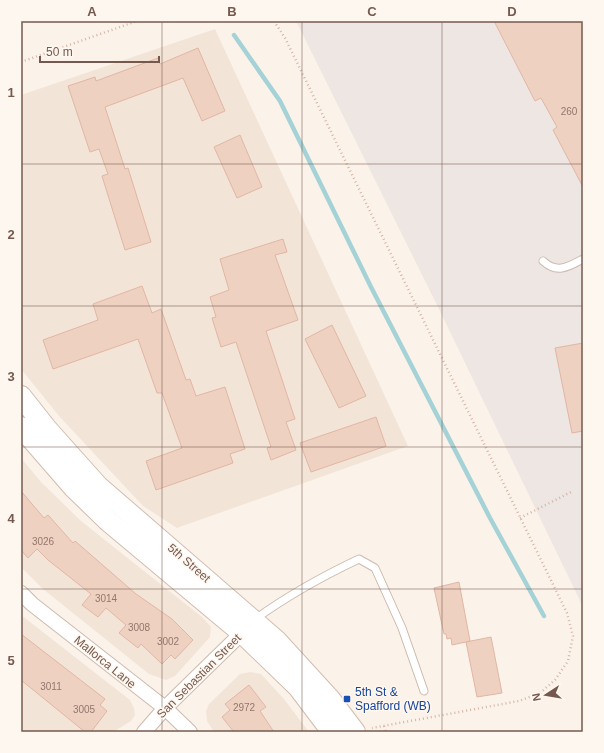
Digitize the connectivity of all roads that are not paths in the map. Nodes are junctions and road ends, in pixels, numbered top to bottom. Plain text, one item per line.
1 (583, 259) edge
2 (544, 261) dead end
3 (21, 396) edge
4 (21, 427) edge
5 (21, 593) edge
6 (248, 626) junction
7 (424, 691) dead end
8 (165, 708) junction
9 (362, 730) edge
10 (144, 732) edge
11 (190, 732) edge
12 (332, 732) edge

1 - 2 lane
3 - 6 main road, 5th Street
4 - 6 main road, 5th Street
5 - 8 street, Mallorca Lane
6 - 7 lane
6 - 8 street, San Sebastian Street
6 - 9 main road, 5th Street
6 - 12 main road, 5th Street
8 - 10 street, San Sebastian Street
8 - 11 street, Mallorca Lane

